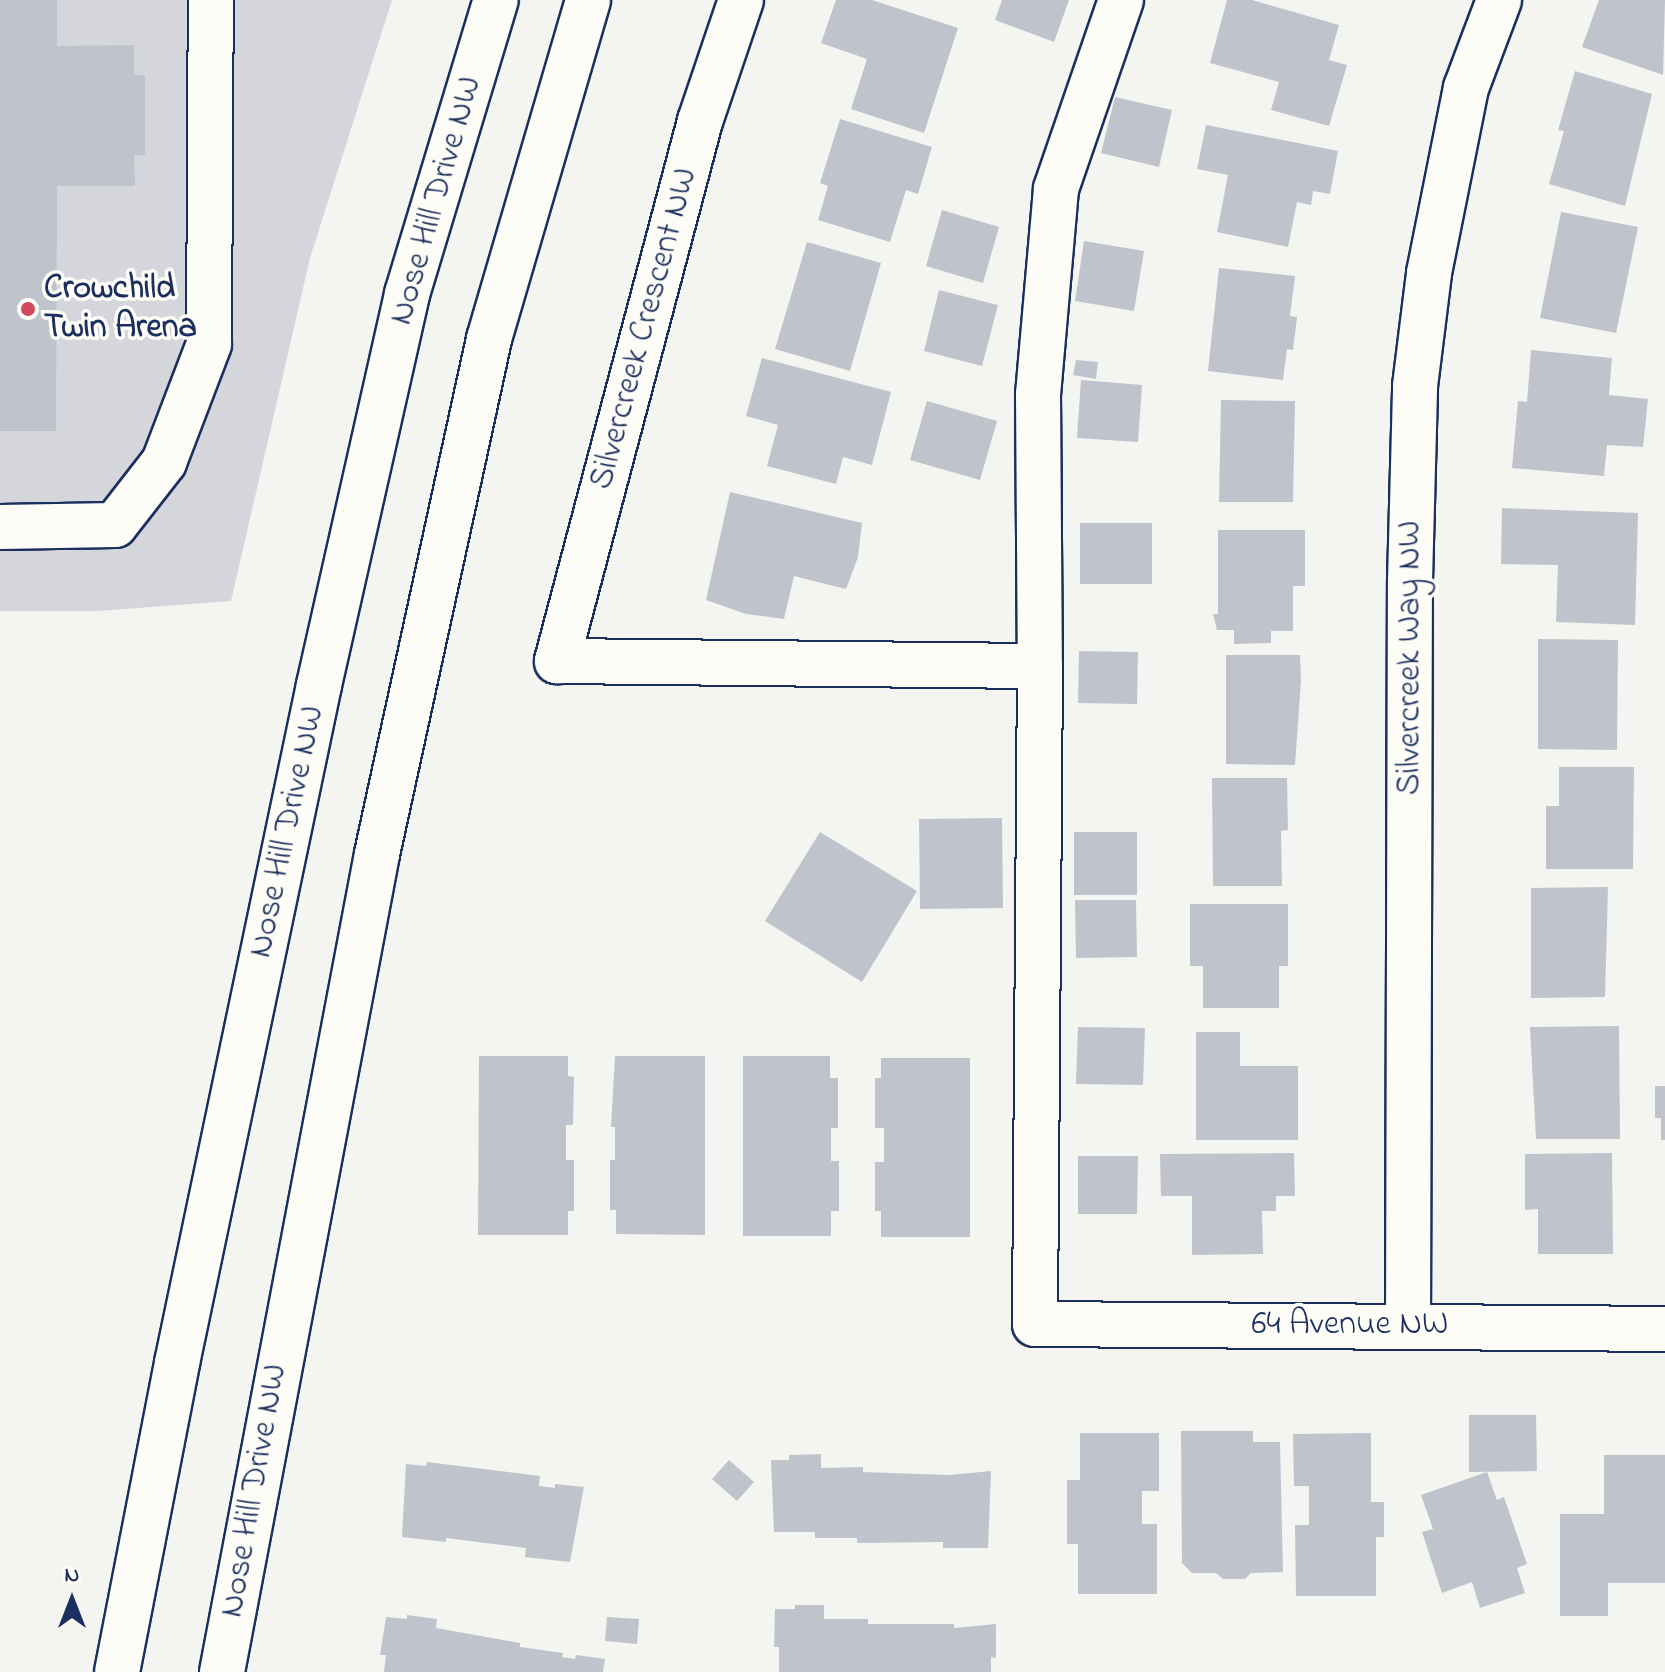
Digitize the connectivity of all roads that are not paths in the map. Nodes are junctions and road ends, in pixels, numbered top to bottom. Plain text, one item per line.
1 (211, 0) edge
2 (496, 0) edge
3 (588, 0) edge
4 (741, 0) edge
5 (1121, 0) edge
6 (1499, 0) edge
7 (0, 527) edge
8 (1040, 666) junction
9 (1408, 1326) junction
10 (1665, 1329) edge
11 (117, 1672) edge
12 (222, 1672) edge

1 - 7 main road
2 - 11 main road, Nose Hill Drive NW
3 - 12 main road, Nose Hill Drive NW
4 - 8 main road, Silvercreek Crescent NW
5 - 8 main road
6 - 9 main road, Silvercreek Way NW
8 - 9 main road, 64 Avenue NW
9 - 10 main road, 64 Avenue NW

